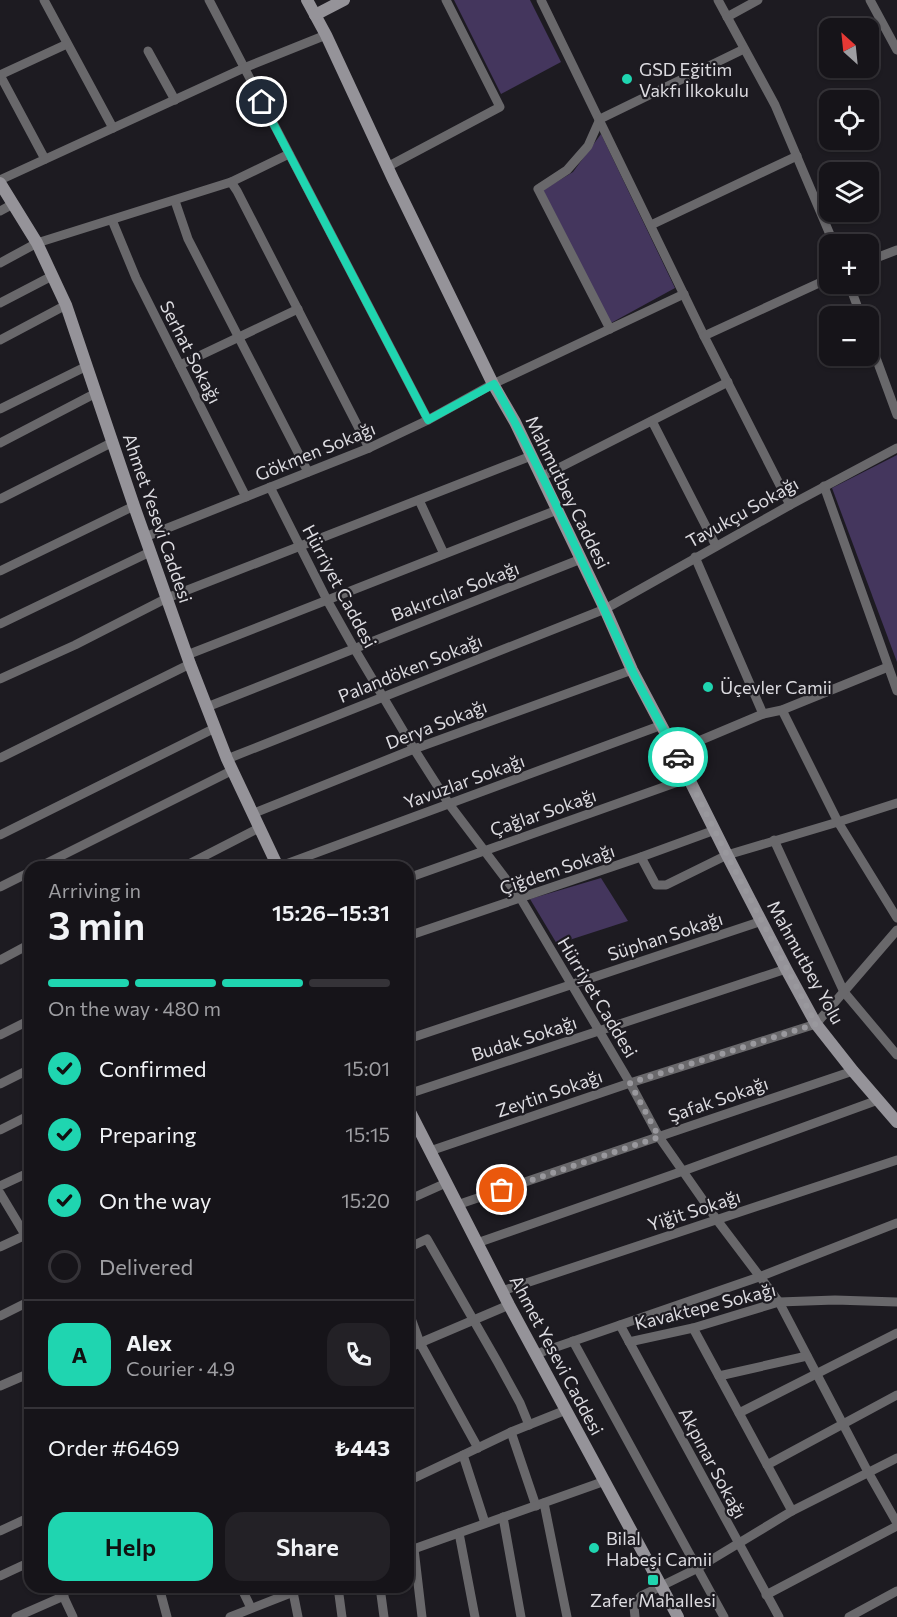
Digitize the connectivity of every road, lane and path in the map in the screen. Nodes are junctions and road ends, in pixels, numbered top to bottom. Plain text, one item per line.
1 (44, 0) edge
2 (209, 0) edge
3 (307, 0) edge
4 (344, 0) edge
5 (446, 0) edge
6 (541, 0) edge
7 (718, 0) edge
8 (758, 0) edge
9 (870, 0) edge
10 (315, 15) junction
11 (727, 17) junction
12 (326, 35) junction
13 (68, 44) junction
14 (744, 49) junction
15 (897, 50) edge
16 (148, 51) dead end
17 (244, 68) junction
18 (0, 75) edge
19 (174, 100) junction
20 (600, 119) junction
21 (113, 128) junction
22 (289, 154) junction
23 (797, 156) junction
24 (45, 159) junction
25 (387, 167) junction
26 (0, 181) edge
27 (231, 182) junction
28 (175, 201) junction
29 (13, 204) junction
30 (0, 211) edge
31 (112, 220) junction
32 (651, 225) junction
33 (830, 234) edge
34 (38, 243) junction
35 (897, 250) edge
36 (879, 257) edge
37 (0, 262) edge
38 (52, 276) junction
39 (819, 283) edge
40 (684, 294) junction
41 (0, 303) edge
42 (66, 305) junction
43 (298, 309) junction
44 (610, 329) junction
45 (704, 336) junction
46 (238, 337) junction
47 (0, 340) edge
48 (180, 365) junction
49 (87, 366) junction
50 (879, 366) edge
51 (728, 382) junction
52 (494, 384) junction
53 (96, 393) junction
54 (0, 409) edge
55 (897, 415) edge
56 (428, 420) junction
57 (652, 421) junction
58 (112, 442) junction
59 (0, 443) edge
60 (369, 448) junction
61 (897, 448) edge
62 (531, 456) junction
63 (308, 472) junction
64 (541, 477) junction
65 (824, 486) junction
66 (270, 487) junction
67 (246, 497) junction
68 (0, 499) edge
69 (419, 500) junction
70 (790, 505) junction
71 (134, 506) junction
72 (557, 510) junction
73 (145, 537) junction
74 (716, 546) junction
75 (299, 547) junction
76 (150, 552) junction
77 (444, 554) junction
78 (695, 557) junction
79 (581, 559) junction
80 (0, 571) edge
81 (166, 598) junction
82 (327, 600) junction
83 (605, 609) junction
84 (0, 624) edge
85 (354, 648) junction
86 (188, 659) junction
87 (888, 667) junction
88 (632, 670) junction
89 (0, 679) edge
90 (897, 692) edge
91 (383, 696) junction
92 (207, 707) junction
93 (782, 710) junction
94 (763, 714) junction
95 (662, 725) junction
96 (215, 728) junction
97 (414, 749) junction
98 (675, 751) junction
99 (0, 758) edge
100 (230, 765) junction
101 (689, 778) junction
102 (897, 803) edge
103 (450, 804) junction
104 (252, 814) junction
105 (838, 822) junction
106 (259, 828) junction
107 (715, 830) junction
108 (0, 835) edge
109 (774, 840) junction
110 (485, 851) junction
111 (727, 855) junction
112 (641, 857) junction
113 (50, 861) edge
114 (195, 861) edge
115 (275, 861) edge
116 (294, 861) edge
117 (24, 875) edge
118 (414, 876) edge
119 (0, 887) edge
120 (520, 899) junction
121 (752, 901) joint
122 (897, 918) edge
123 (762, 921) junction
124 (897, 930) edge
125 (414, 934) edge
126 (24, 947) edge
127 (0, 960) edge
128 (786, 969) junction
129 (572, 984) junction
130 (844, 992) junction
131 (24, 1023) edge
132 (816, 1024) junction
133 (599, 1031) junction
134 (0, 1035) edge
135 (414, 1037) edge
136 (897, 1055) edge
137 (853, 1071) junction
138 (24, 1073) edge
139 (630, 1083) junction
140 (0, 1084) edge
141 (414, 1092) edge
142 (878, 1100) junction
143 (24, 1118) edge
144 (897, 1122) edge
145 (414, 1123) edge
146 (0, 1130) edge
147 (659, 1137) junction
148 (430, 1151) junction
149 (897, 1160) edge
150 (683, 1171) junction
151 (24, 1175) edge
152 (446, 1183) junction
153 (0, 1186) edge
154 (0, 1193) edge
155 (414, 1197) edge
156 (458, 1205) junction
157 (717, 1220) junction
158 (897, 1223) edge
159 (24, 1231) edge
160 (24, 1238) edge
161 (477, 1243) junction
162 (414, 1245) edge
163 (0, 1247) edge
164 (759, 1276) junction
165 (502, 1291) junction
166 (779, 1302) junction
167 (897, 1302) edge
168 (24, 1304) edge
169 (509, 1305) junction
170 (0, 1316) edge
171 (473, 1320) junction
172 (620, 1325) junction
173 (414, 1326) edge
174 (693, 1328) junction
175 (897, 1333) edge
176 (573, 1341) junction
177 (629, 1342) junction
178 (420, 1343) junction
179 (414, 1346) edge
180 (536, 1354) junction
181 (807, 1356) junction
182 (816, 1374) junction
183 (24, 1376) edge
184 (719, 1376) junction
185 (0, 1386) edge
186 (897, 1395) edge
187 (566, 1410) junction
188 (739, 1413) junction
189 (843, 1423) junction
190 (529, 1425) junction
191 (511, 1432) junction
192 (478, 1448) junction
193 (463, 1455) junction
194 (897, 1458) edge
195 (767, 1465) junction
196 (868, 1472) junction
197 (414, 1478) edge
198 (604, 1481) junction
199 (540, 1504) junction
200 (792, 1511) junction
201 (503, 1517) junction
202 (24, 1523) edge
203 (485, 1523) junction
204 (897, 1524) edge
205 (0, 1531) edge
206 (459, 1533) junction
207 (738, 1544) junction
208 (414, 1549) edge
209 (24, 1565) edge
210 (414, 1568) edge
211 (696, 1569) junction
212 (0, 1576) edge
213 (662, 1586) junction
214 (897, 1591) edge
215 (62, 1593) edge
216 (161, 1593) edge
217 (244, 1593) edge
218 (284, 1593) edge
219 (294, 1593) edge
220 (339, 1593) edge
221 (382, 1593) edge
222 (766, 1594) junction
223 (64, 1596) junction
224 (251, 1608) junction
225 (852, 1616) edge
226 (16, 1617) edge
227 (73, 1617) edge
228 (167, 1617) edge
229 (230, 1617) edge
230 (298, 1617) edge
231 (342, 1617) edge
232 (384, 1617) edge
233 (422, 1617) edge
234 (475, 1617) edge
235 (521, 1617) edge
236 (567, 1617) edge
237 (635, 1617) edge
238 (678, 1617) edge
239 (724, 1617) edge
240 (779, 1617) edge

1 - 13 street
2 - 17 street
3 - 10 street, Mahmutbey Caddesi
4 - 10 street
5 - 25 street
6 - 20 street
7 - 11 street
8 - 11 street
9 - 15 street
10 - 12 street, Mahmutbey Caddesi
11 - 14 street
12 - 17 street
12 - 25 street, Mahmutbey Caddesi
13 - 18 street
13 - 21 street
14 - 20 street
14 - 23 street
16 - 19 street
17 - 19 street
17 - 22 street
18 - 24 street
19 - 21 street
20 - 32 street
20 - 44 street
21 - 24 street
22 - 27 street
22 - 56 street
23 - 32 street
23 - 33 street
24 - 26 street
25 - 52 street, Mahmutbey Caddesi
26 - 29 street, Ahmet Yesevi Caddesi
27 - 28 street
27 - 43 street
28 - 31 street
28 - 46 street
29 - 30 street
29 - 34 street, Ahmet Yesevi Caddesi
31 - 34 street
31 - 48 street, Serhat Sokağı
32 - 40 street
34 - 37 street
34 - 38 street, Ahmet Yesevi Caddesi
35 - 36 street
38 - 41 street
38 - 42 street, Ahmet Yesevi Caddesi
39 - 45 street
40 - 44 street, Gökmen Sokağı
40 - 45 street
42 - 47 street
42 - 49 street, Ahmet Yesevi Caddesi
43 - 46 street
43 - 60 street
44 - 52 street, Gökmen Sokağı
45 - 51 street
46 - 48 street
46 - 63 street
48 - 67 street, Serhat Sokağı
49 - 53 street, Ahmet Yesevi Caddesi
49 - 54 street
50 - 55 street
51 - 57 street
51 - 70 street
52 - 56 street, Gökmen Sokağı
52 - 62 street, Mahmutbey Caddesi
53 - 58 street, Ahmet Yesevi Caddesi
53 - 59 street
56 - 60 street, Gökmen Sokağı
57 - 64 street
57 - 74 street
58 - 68 street
58 - 71 street, Ahmet Yesevi Caddesi
60 - 63 street, Gökmen Sokağı
61 - 65 street, Tavukçu Sokağı
62 - 64 street, Mahmutbey Caddesi
62 - 69 street
63 - 66 street, Gökmen Sokağı
64 - 72 street, Mahmutbey Caddesi
65 - 70 street, Tavukçu Sokağı
65 - 87 street
66 - 67 street, Gökmen Sokağı
66 - 75 street, Hürriyet Caddesi
67 - 73 street, Gökmen Sokağı
69 - 75 street
69 - 77 street
70 - 74 street, Tavukçu Sokağı
71 - 73 street, Ahmet Yesevi Caddesi
71 - 80 street
72 - 77 street
72 - 79 street, Mahmutbey Caddesi
73 - 76 street, Ahmet Yesevi Caddesi
74 - 78 street, Tavukçu Sokağı
75 - 81 street
75 - 82 street, Hürriyet Caddesi
76 - 81 street, Ahmet Yesevi Caddesi
76 - 84 street
77 - 82 street
78 - 83 street, Tavukçu Sokağı
78 - 94 street
79 - 83 street, Mahmutbey Caddesi
79 - 85 street, Bakırcılar Sokağı
81 - 86 street, Ahmet Yesevi Caddesi
81 - 89 street
82 - 85 street, Hürriyet Caddesi
82 - 86 street
83 - 88 street, Mahmutbey Caddesi
83 - 91 street, Palandöken Sokağı
85 - 91 street, Hürriyet Caddesi
85 - 92 street, Bakırcılar Sokağı
86 - 92 street, Ahmet Yesevi Caddesi
86 - 99 street
87 - 90 street
87 - 93 street
88 - 95 street, Mahmutbey Caddesi
88 - 97 street, Derya Sokağı
91 - 97 street, Hürriyet Caddesi
91 - 100 street, Palandöken Sokağı
92 - 96 street, Ahmet Yesevi Caddesi
93 - 94 street
93 - 105 street
94 - 98 street
95 - 98 street, Mahmutbey Caddesi
95 - 103 street, Yavuzlar Sokağı
96 - 100 street, Ahmet Yesevi Caddesi
96 - 108 street
97 - 103 street, Hürriyet Caddesi
97 - 104 street, Derya Sokağı
98 - 101 street, Mahmutbey Caddesi
100 - 104 street, Ahmet Yesevi Caddesi
100 - 113 street, Palandöken Sokağı
101 - 107 street, Mahmutbey Caddesi
101 - 110 street, Çağlar Sokağı
102 - 105 street
103 - 110 street, Hürriyet Caddesi
103 - 116 street, Yavuzlar Sokağı
104 - 106 street, Ahmet Yesevi Caddesi
105 - 109 street
105 - 122 street
106 - 114 street
106 - 115 street, Ahmet Yesevi Caddesi
107 - 111 street, Mahmutbey Caddesi
107 - 112 street, Çiğdem Sokağı
109 - 111 street
109 - 130 street
110 - 118 street, Çağlar Sokağı
110 - 120 street, Hürriyet Caddesi
111 - 112 street
111 - 121 street, Mahmutbey Caddesi
112 - 120 street, Çiğdem Sokağı
117 - 119 street
120 - 125 street, Çiğdem Sokağı
120 - 129 street, Hürriyet Caddesi
121 - 123 street, Mahmutbey Yolu
123 - 128 street, Mahmutbey Yolu
123 - 129 street, Süphan Sokağı
124 - 130 street
126 - 127 street
128 - 132 street, Mahmutbey Yolu
128 - 133 street, Budak Sokağı
129 - 133 street, Hürriyet Caddesi
129 - 135 street, Süphan Sokağı
130 - 132 street
130 - 136 street
131 - 134 street
132 - 137 street, Mahmutbey Yolu
132 - 139 street, Zeytin Sokağı
133 - 139 street, Hürriyet Caddesi
133 - 141 street, Budak Sokağı
137 - 142 street, Mahmutbey Yolu
137 - 147 street, Şafak Sokağı
138 - 140 street
139 - 147 street, Hürriyet Caddesi
139 - 148 street, Zeytin Sokağı
142 - 144 street, Mahmutbey Yolu
142 - 150 street
143 - 146 street
145 - 148 street, Ahmet Yesevi Caddesi
147 - 150 street, Hürriyet Caddesi
147 - 156 street, Şafak Sokağı
148 - 152 street, Ahmet Yesevi Caddesi
149 - 157 street, Yiğit Sokağı
150 - 157 street, Hürriyet Caddesi
150 - 161 street
151 - 153 street
152 - 155 street
152 - 156 street, Ahmet Yesevi Caddesi
154 - 159 street
156 - 161 street, Ahmet Yesevi Caddesi
157 - 164 street, Hürriyet Caddesi
157 - 165 street, Yiğit Sokağı
158 - 164 street
160 - 163 street
161 - 165 street, Ahmet Yesevi Caddesi
162 - 171 street
164 - 166 street, Hürriyet Caddesi
164 - 172 street
165 - 169 street, Ahmet Yesevi Caddesi
166 - 167 street, Kavaktepe Sokağı
166 - 174 street, Kavaktepe Sokağı
166 - 181 street, Hürriyet Caddesi
168 - 170 street
169 - 171 street
169 - 180 street, Ahmet Yesevi Caddesi
171 - 178 street
171 - 190 street
172 - 176 street
172 - 177 street, Akpınar Sokağı
173 - 178 street
174 - 177 street, Kavaktepe Sokağı
174 - 184 street
175 - 182 street
176 - 180 street
176 - 211 street
177 - 207 street, Akpınar Sokağı
178 - 179 street
178 - 192 street
180 - 187 street, Ahmet Yesevi Caddesi
181 - 182 street, Hürriyet Caddesi
181 - 184 street
182 - 188 street
182 - 189 street, Hürriyet Caddesi
183 - 185 street
184 - 188 street
186 - 189 street
187 - 190 street
187 - 198 street, Ahmet Yesevi Caddesi
188 - 195 street
189 - 195 street
189 - 196 street, Hürriyet Caddesi
190 - 191 street
191 - 192 street
191 - 199 street
192 - 193 street
193 - 197 street
193 - 203 street
194 - 196 street
195 - 200 street
196 - 200 street
196 - 204 street, Hürriyet Caddesi
198 - 199 street
198 - 213 street, Ahmet Yesevi Caddesi
199 - 201 street
199 - 236 street
200 - 207 street
201 - 203 street
201 - 235 street
202 - 205 street
203 - 206 street
204 - 222 street
206 - 208 street
206 - 234 street
207 - 211 street
207 - 222 street, Akpınar Sokağı
209 - 212 street
210 - 233 street
211 - 213 street
211 - 239 street
213 - 237 street
213 - 238 street, Ahmet Yesevi Caddesi
214 - 225 street
215 - 223 street
216 - 228 street
217 - 224 street
218 - 224 street
219 - 230 street
220 - 231 street
221 - 232 street
222 - 240 street, Akpınar Sokağı
223 - 226 street
223 - 227 street
224 - 229 street

